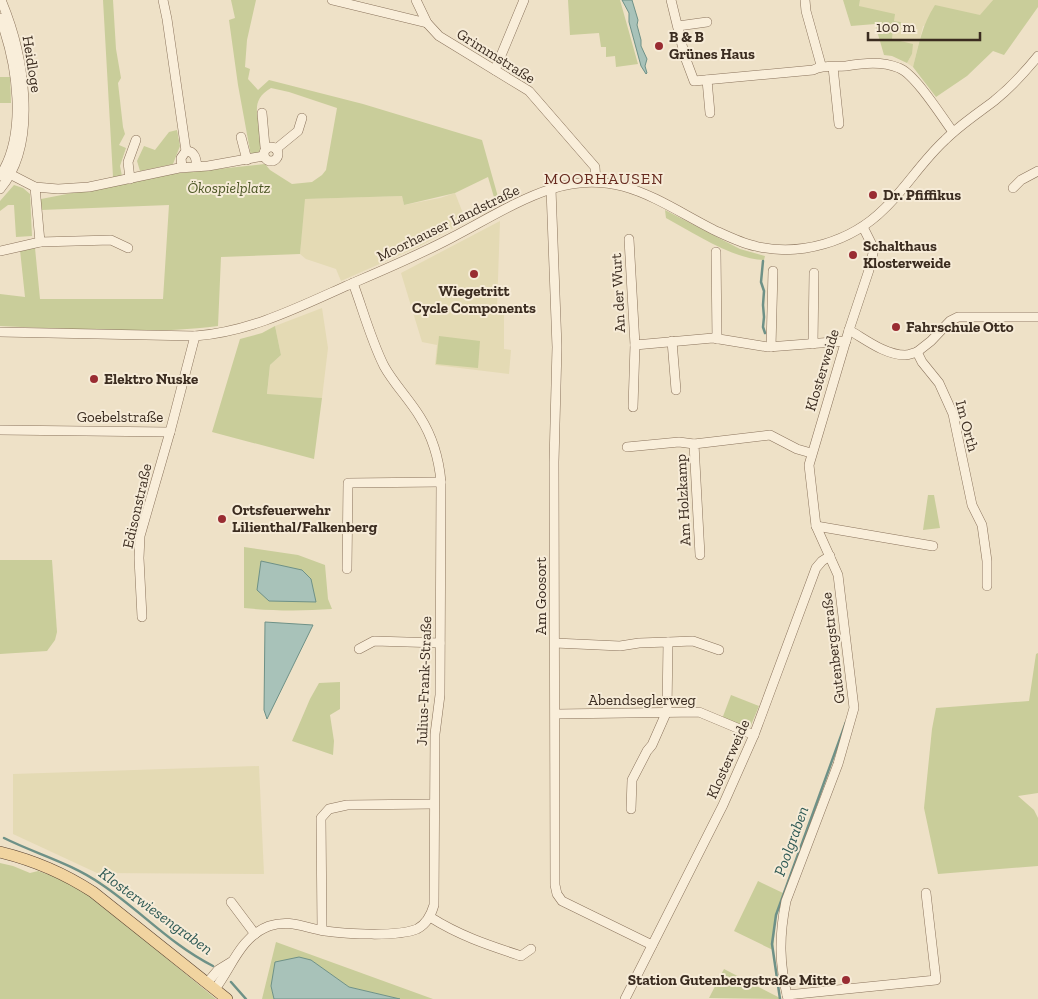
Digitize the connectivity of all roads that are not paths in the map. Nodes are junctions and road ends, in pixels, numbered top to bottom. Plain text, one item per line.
1 (1, 0) edge
2 (163, 0) edge
3 (332, 0) edge
4 (416, 0) edge
5 (524, 0) edge
6 (670, 0) edge
7 (805, 0) edge
8 (0, 18) edge
9 (707, 22) dead end
10 (427, 23) junction
11 (678, 26) junction
12 (1037, 60) edge
13 (821, 66) junction
14 (833, 67) junction
15 (495, 70) junction
16 (707, 80) junction
17 (262, 113) dead end
18 (710, 113) dead end
19 (302, 118) dead end
20 (839, 124) dead end
21 (953, 132) junction
22 (242, 137) dead end
23 (136, 140) dead end
24 (186, 151) junction
25 (269, 151) junction
26 (247, 160) junction
27 (197, 166) junction
28 (182, 167) junction
29 (1038, 171) edge
30 (5, 174) edge
31 (130, 179) junction
32 (596, 182) junction
33 (35, 187) junction
34 (1013, 188) dead end
35 (0, 189) edge
36 (551, 189) junction
37 (862, 227) junction
38 (629, 239) dead end
39 (40, 242) junction
40 (128, 248) dead end
41 (0, 251) edge
42 (716, 252) dead end
43 (773, 271) dead end
44 (814, 273) dead end
45 (353, 283) junction
46 (1038, 317) edge
47 (849, 330) junction
48 (0, 332) edge
49 (195, 336) junction
50 (717, 339) junction
51 (672, 341) junction
52 (846, 341) junction
53 (813, 344) junction
54 (635, 345) junction
55 (771, 347) junction
56 (917, 352) junction
57 (676, 390) dead end
58 (633, 407) dead end
59 (0, 430) edge
60 (170, 432) junction
61 (694, 444) junction
62 (627, 447) dead end
63 (812, 453) junction
64 (441, 482) junction
65 (816, 526) junction
66 (933, 546) dead end
67 (700, 554) dead end
68 (830, 556) junction
69 (347, 569) dead end
70 (987, 586) dead end
71 (142, 617) dead end
72 (668, 642) junction
73 (440, 643) junction
74 (555, 643) junction
75 (359, 650) dead end
76 (719, 650) dead end
77 (667, 712) junction
78 (556, 714) junction
79 (754, 734) junction
80 (434, 804) junction
81 (631, 809) dead end
82 (0, 852) edge
83 (926, 893) dead end
84 (230, 902) dead end
85 (430, 917) junction
86 (322, 930) junction
87 (255, 934) junction
88 (652, 945) junction
89 (531, 949) dead end
90 (211, 986) junction
91 (787, 997) edge
92 (626, 998) edge
93 (227, 999) edge

1 - 30 street, Heidloge
2 - 24 street
3 - 10 street
4 - 10 street, Grimmstraße
5 - 15 street
6 - 11 street
7 - 13 street
8 - 30 street, Heidloge
9 - 11 street
10 - 15 street, Grimmstraße
11 - 16 street
12 - 21 street, Moorhauser Landstraße
13 - 14 street
13 - 16 street
14 - 20 street
14 - 21 street
15 - 32 street, Grimmstraße
16 - 18 street
17 - 25 street
19 - 25 street
21 - 37 street, Moorhauser Landstraße
22 - 26 street
23 - 31 street
24 - 27 street
24 - 28 street
25 - 26 street
26 - 27 street
27 - 28 street
28 - 31 street
29 - 34 street
30 - 33 street
30 - 35 street, Heidloge
31 - 33 street
32 - 36 street, Moorhauser Landstraße
32 - 37 street, Moorhauser Landstraße
33 - 39 street
36 - 45 street, Moorhauser Landstraße
36 - 74 street, Am Goosort
37 - 47 street, Klosterweide
38 - 54 street, An der Wurt
39 - 40 street
39 - 41 street
42 - 50 street
43 - 55 street
44 - 53 street
45 - 49 street, Moorhauser Landstraße
45 - 64 street, Julius-Frank-Straße
46 - 56 street
47 - 52 street, Klosterweide
47 - 56 street
48 - 49 street, Moorhauser Landstraße
49 - 60 street, Goebelstraße
50 - 51 street, An der Wurt
50 - 55 street, An der Wurt
51 - 54 street, An der Wurt
51 - 57 street
52 - 53 street, An der Wurt
52 - 63 street, Klosterweide
53 - 55 street, An der Wurt
54 - 58 street, An der Wurt
56 - 70 street, Im Orth
59 - 60 street, Goebelstraße
60 - 71 street, Edisonstraße
61 - 62 street, Am Holzkamp
61 - 63 street, Am Holzkamp
61 - 67 street, Am Holzkamp
63 - 65 street, Klosterweide
64 - 69 street
64 - 73 street, Julius-Frank-Straße
65 - 66 street
65 - 68 street, Klosterweide
68 - 79 street, Klosterweide
68 - 91 street, Gutenbergstraße
72 - 74 street
72 - 76 street
72 - 77 street
73 - 75 street
73 - 80 street, Julius-Frank-Straße
74 - 78 street, Am Goosort
77 - 78 street, Abendseglerweg
77 - 79 street, Abendseglerweg
77 - 81 street
78 - 88 street, Am Goosort
79 - 88 street, Klosterweide
80 - 85 street, Julius-Frank-Straße
80 - 86 street
82 - 90 main road
83 - 91 street, Gutenbergstraße
84 - 87 street
85 - 86 street
85 - 89 street
86 - 87 street
87 - 90 street
88 - 92 street, Klosterweide
90 - 93 main road

